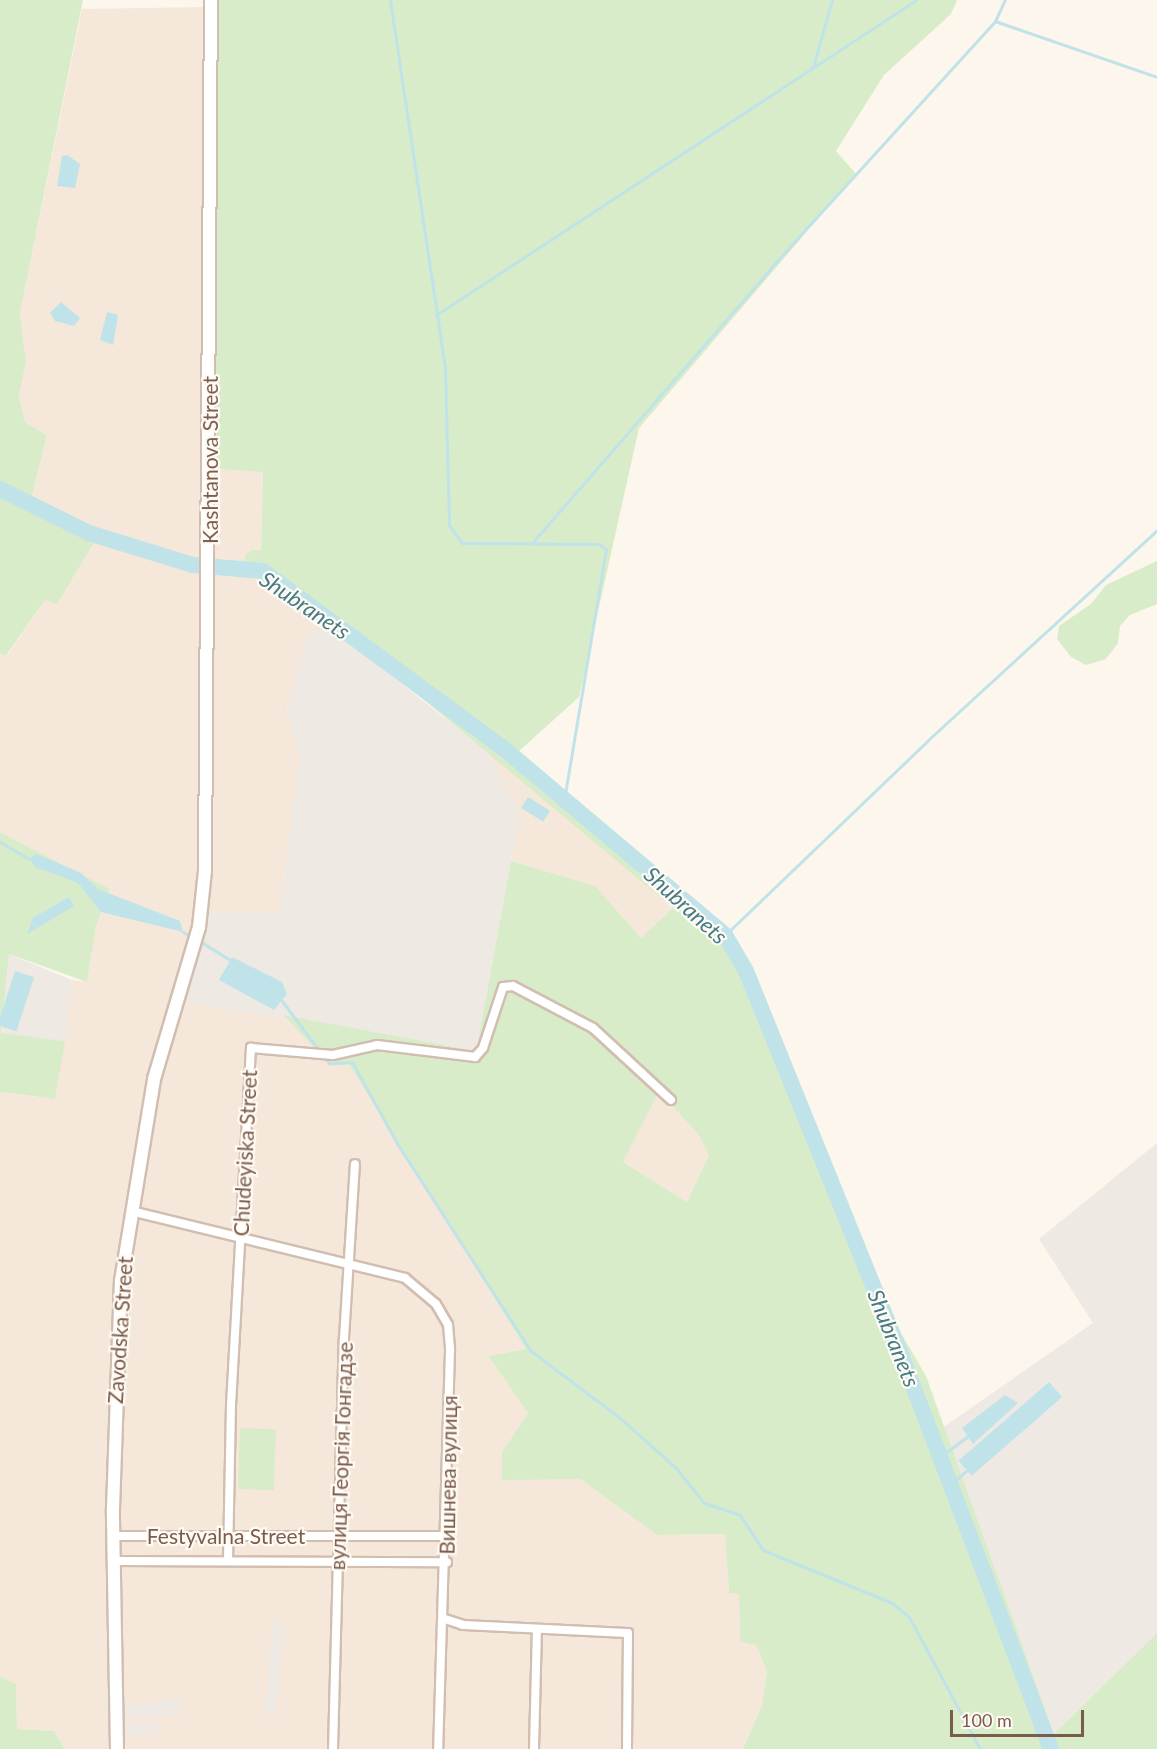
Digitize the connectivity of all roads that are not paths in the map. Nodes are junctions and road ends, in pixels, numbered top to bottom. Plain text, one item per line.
1 (211, 0) edge
2 (200, 923) joint
3 (671, 1100) dead end
4 (356, 1164) dead end
5 (131, 1211) junction
6 (240, 1240) junction
7 (348, 1262) junction
8 (338, 1534) junction
9 (113, 1536) junction
10 (228, 1536) junction
11 (448, 1536) junction
12 (337, 1560) junction
13 (114, 1561) junction
14 (228, 1561) junction
15 (447, 1562) junction
16 (445, 1619) junction
17 (537, 1630) junction
18 (117, 1749) edge
19 (333, 1749) edge
20 (438, 1749) edge
21 (534, 1749) edge
22 (627, 1749) edge

1 - 2 main road, Kashtanova Street
2 - 5 main road, Zavodska Street
3 - 6 street, Chudeyiska Street
4 - 7 street, вулиця Георгія Гонгадзе
5 - 6 street, Вишнева вулиця
5 - 9 main road, Zavodska Street
6 - 7 street, Вишнева вулиця
6 - 10 street, Chudeyiska Street
7 - 8 street, вулиця Георгія Гонгадзе
7 - 11 street, Вишнева вулиця
8 - 10 street, Festyvalna Street
8 - 11 street, Festyvalna Street
8 - 12 street, вулиця Георгія Гонгадзе
9 - 10 street, Festyvalna Street
9 - 13 main road, Zavodska Street
10 - 14 street, Chudeyiska Street
11 - 15 street, Вишнева вулиця
12 - 14 street, Festyvalna Street
12 - 15 street, Festyvalna Street
12 - 19 street, вулиця Георгія Гонгадзе
13 - 14 street, Festyvalna Street
13 - 18 main road, Zavodska Street
15 - 16 street, Вишнева вулиця
16 - 17 street
16 - 20 street, Вишнева вулиця
17 - 21 street
17 - 22 street

